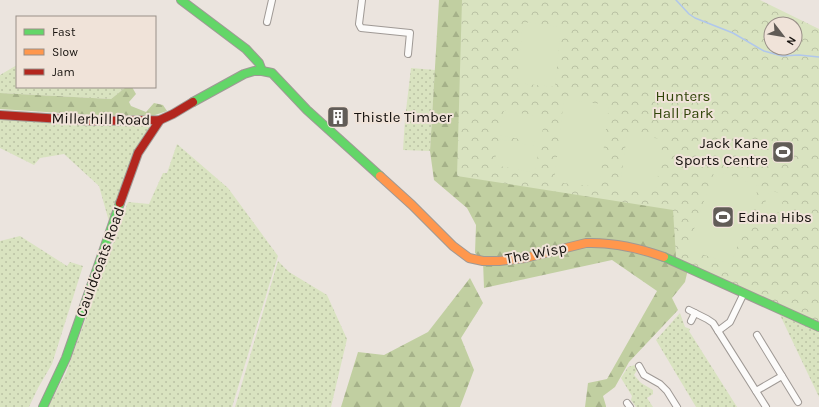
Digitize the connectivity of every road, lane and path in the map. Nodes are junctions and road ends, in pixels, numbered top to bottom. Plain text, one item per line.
1 (181, 0) edge
2 (272, 0) edge
3 (362, 0) edge
4 (267, 22) dead end
5 (408, 54) dead end
6 (262, 71) junction
7 (0, 115) edge
8 (160, 120) junction
9 (744, 293) junction
10 (691, 321) dead end
11 (819, 327) edge
12 (718, 331) junction
13 (760, 338) dead end
14 (639, 366) dead end
15 (782, 376) junction
16 (756, 391) junction
17 (797, 397) dead end
18 (43, 407) edge
19 (677, 407) edge
20 (766, 407) edge

1 - 6 main road
2 - 4 street
3 - 5 street
6 - 8 main road, Millerhill Road
6 - 9 main road, The Wisp
7 - 8 main road, Millerhill Road
8 - 18 main road, Cauldcoats Road
9 - 11 main road, The Wisp
9 - 12 street
10 - 12 street
12 - 16 street
13 - 15 street
14 - 19 street
15 - 16 street
15 - 17 street
16 - 20 street

